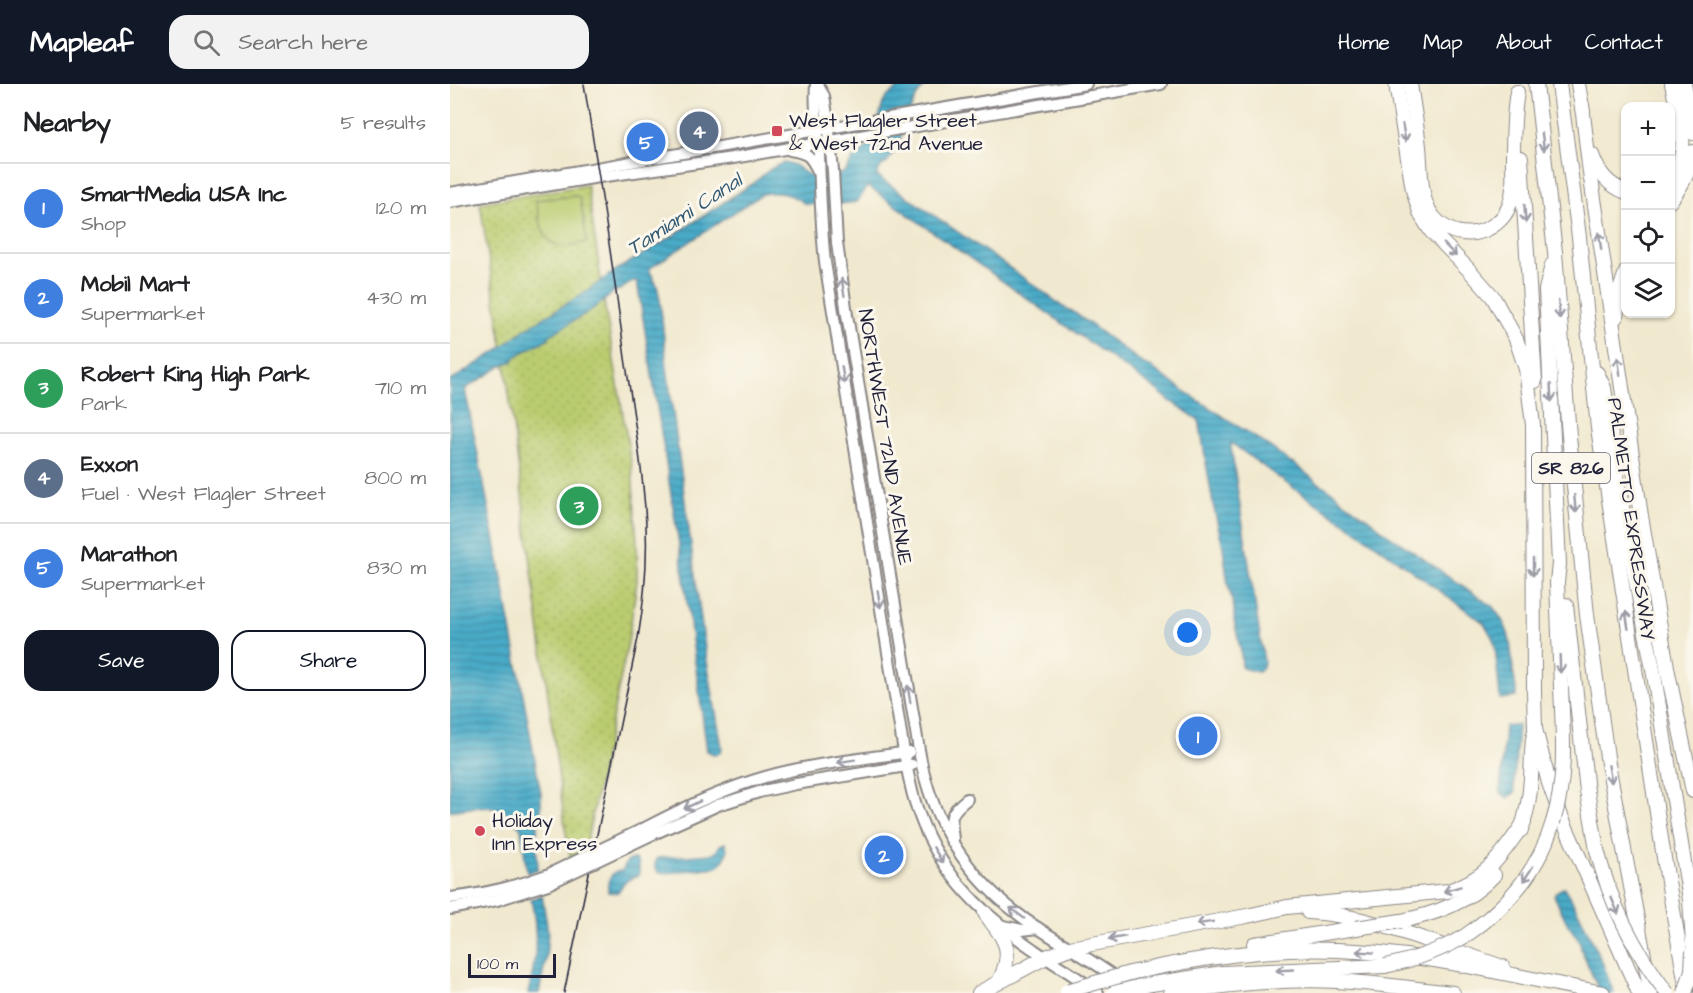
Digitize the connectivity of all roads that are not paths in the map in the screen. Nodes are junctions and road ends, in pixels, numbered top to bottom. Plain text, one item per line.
1 (816, 84) edge
2 (1086, 84) edge
3 (1161, 84) edge
4 (1396, 84) edge
5 (1410, 84) edge
6 (1417, 84) edge
7 (1536, 84) edge
8 (1559, 84) edge
9 (1578, 84) edge
10 (1672, 84) edge
11 (1684, 84) edge
12 (1517, 88) edge
13 (1025, 95) junction
14 (1582, 105) junction
15 (1010, 110) junction
16 (1414, 114) junction
17 (829, 128) junction
18 (1693, 133) edge
19 (817, 136) junction
20 (830, 140) junction
21 (782, 149) junction
22 (1693, 152) edge
23 (818, 172) junction
24 (1675, 174) edge
25 (533, 183) junction
26 (1621, 190) edge
27 (450, 193) edge
28 (1675, 194) edge
29 (450, 202) edge
30 (1555, 252) junction
31 (839, 260) junction
32 (825, 262) junction
33 (1621, 290) edge
34 (847, 315) junction
35 (833, 317) junction
36 (1616, 340) junction
37 (1592, 362) junction
38 (861, 397) junction
39 (847, 399) junction
40 (1533, 425) junction
41 (874, 479) junction
42 (860, 483) junction
43 (887, 561) junction
44 (873, 563) junction
45 (901, 643) junction
46 (886, 645) junction
47 (1568, 687) junction
48 (1659, 708) junction
49 (1535, 728) junction
50 (918, 750) junction
51 (1685, 750) junction
52 (904, 752) junction
53 (921, 764) junction
54 (907, 766) junction
55 (1693, 772) edge
56 (1693, 790) edge
57 (967, 799) dead end
58 (935, 810) junction
59 (1524, 823) junction
60 (922, 824) junction
61 (649, 831) junction
62 (954, 845) junction
63 (1693, 852) edge
64 (1664, 858) junction
65 (547, 879) junction
66 (450, 898) edge
67 (450, 909) edge
68 (985, 913) junction
69 (1247, 916) junction
70 (1000, 925) junction
71 (1038, 928) junction
72 (1639, 932) junction
73 (1693, 944) edge
74 (1070, 948) junction
75 (1693, 951) edge
76 (1046, 957) junction
77 (1130, 973) junction
78 (1526, 978) junction
79 (999, 982) junction
80 (1140, 989) edge
81 (1065, 992) edge
82 (979, 993) edge
83 (1098, 993) edge
84 (1114, 993) edge
85 (1171, 993) edge
86 (1452, 993) edge
87 (1603, 993) edge
88 (1639, 993) edge
89 (1651, 993) edge
90 (1659, 993) edge
91 (1667, 993) edge
92 (1680, 993) edge
93 (1687, 993) edge

1 - 17 main road, NORTHWEST 72ND AVENUE
1 - 19 main road, NORTHWEST 72ND AVENUE
2 - 13 main road
3 - 15 main road
4 -> 40 highway
5 - 16 highway
6 - 16 highway
7 -> 30 highway, SR 826
8 - 37 highway, PALMETTO EXPRESSWAY / SR 826
9 - 14 highway
10 - 24 highway
11 - 18 highway
12 - 16 highway
12 -> 40 highway
13 - 15 main road
13 - 17 main road
14 - 26 highway
36 -> 14 highway
15 - 20 main road
17 - 19 main road
17 - 20 main road, NORTHWEST 72ND AVENUE
19 - 20 main road
19 - 21 main road
19 - 23 main road, NORTHWEST 72ND AVENUE
19 - 25 main road
20 - 31 main road, NORTHWEST 72ND AVENUE
21 - 23 main road
21 - 25 main road
22 - 28 highway
23 - 32 main road, NORTHWEST 72ND AVENUE
25 - 27 main road
25 - 29 main road
30 -> 47 highway
30 -> 72 highway, SR 826
31 - 32 main road
34 -> 31 main road, NORTHWEST 72ND AVENUE
32 - 35 main road, NORTHWEST 72ND AVENUE
33 - 36 highway
34 - 35 main road
34 - 38 main road, NORTHWEST 72ND AVENUE
35 -> 39 main road, NORTHWEST 72ND AVENUE
51 -> 36 highway
37 - 48 highway
64 -> 37 highway, PALMETTO EXPRESSWAY / SR 826
38 - 39 main road
38 - 41 main road, NORTHWEST 72ND AVENUE
39 - 42 main road, NORTHWEST 72ND AVENUE
40 -> 49 highway
41 - 42 main road
41 - 43 main road, NORTHWEST 72ND AVENUE
42 - 44 main road, NORTHWEST 72ND AVENUE
43 - 44 main road
43 - 45 main road, NORTHWEST 72ND AVENUE
44 -> 46 main road, NORTHWEST 72ND AVENUE
45 - 46 main road
50 -> 45 main road, NORTHWEST 72ND AVENUE
46 - 52 main road, NORTHWEST 72ND AVENUE
47 -> 80 highway, bridge
47 -> 91 highway, bridge
48 - 63 highway
48 - 73 highway
49 - 59 highway
49 - 88 highway
50 - 52 main road
50 - 53 main road, NORTHWEST 72ND AVENUE
51 - 55 highway
51 - 56 highway
52 - 54 main road, NORTHWEST 72ND AVENUE
52 -> 61 main road
53 - 54 main road
53 - 58 main road, NORTHWEST 72ND AVENUE
54 - 60 main road, NORTHWEST 72ND AVENUE
54 - 61 main road
57 - 62 main road
58 - 60 main road
58 - 62 main road, NORTHWEST 72ND AVENUE
59 -> 69 highway
59 - 77 highway, bridge
60 -> 68 main road, NORTHWEST 72ND AVENUE
61 - 65 main road, bridge
71 -> 62 main road, NORTHWEST 72ND AVENUE
64 - 92 highway
64 - 93 highway, PALMETTO EXPRESSWAY / SR 826
65 - 66 main road
65 - 67 main road
68 - 70 main road, NORTHWEST 72ND AVENUE
68 - 79 highway
69 -> 74 highway
69 - 78 highway
70 - 71 main road
70 - 76 main road, NORTHWEST 72ND AVENUE
71 - 74 main road, NORTHWEST 72ND AVENUE
72 - 89 highway, SR 826
72 - 90 highway
74 - 76 highway
74 - 80 main road, NORTHWEST 72ND AVENUE
75 - 93 highway, bridge
76 - 79 highway
76 - 83 main road, NORTHWEST 72ND AVENUE
78 -> 77 highway
77 - 81 highway, bridge
78 - 87 highway
79 - 82 highway
80 - 84 highway, bridge
85 - 86 highway

